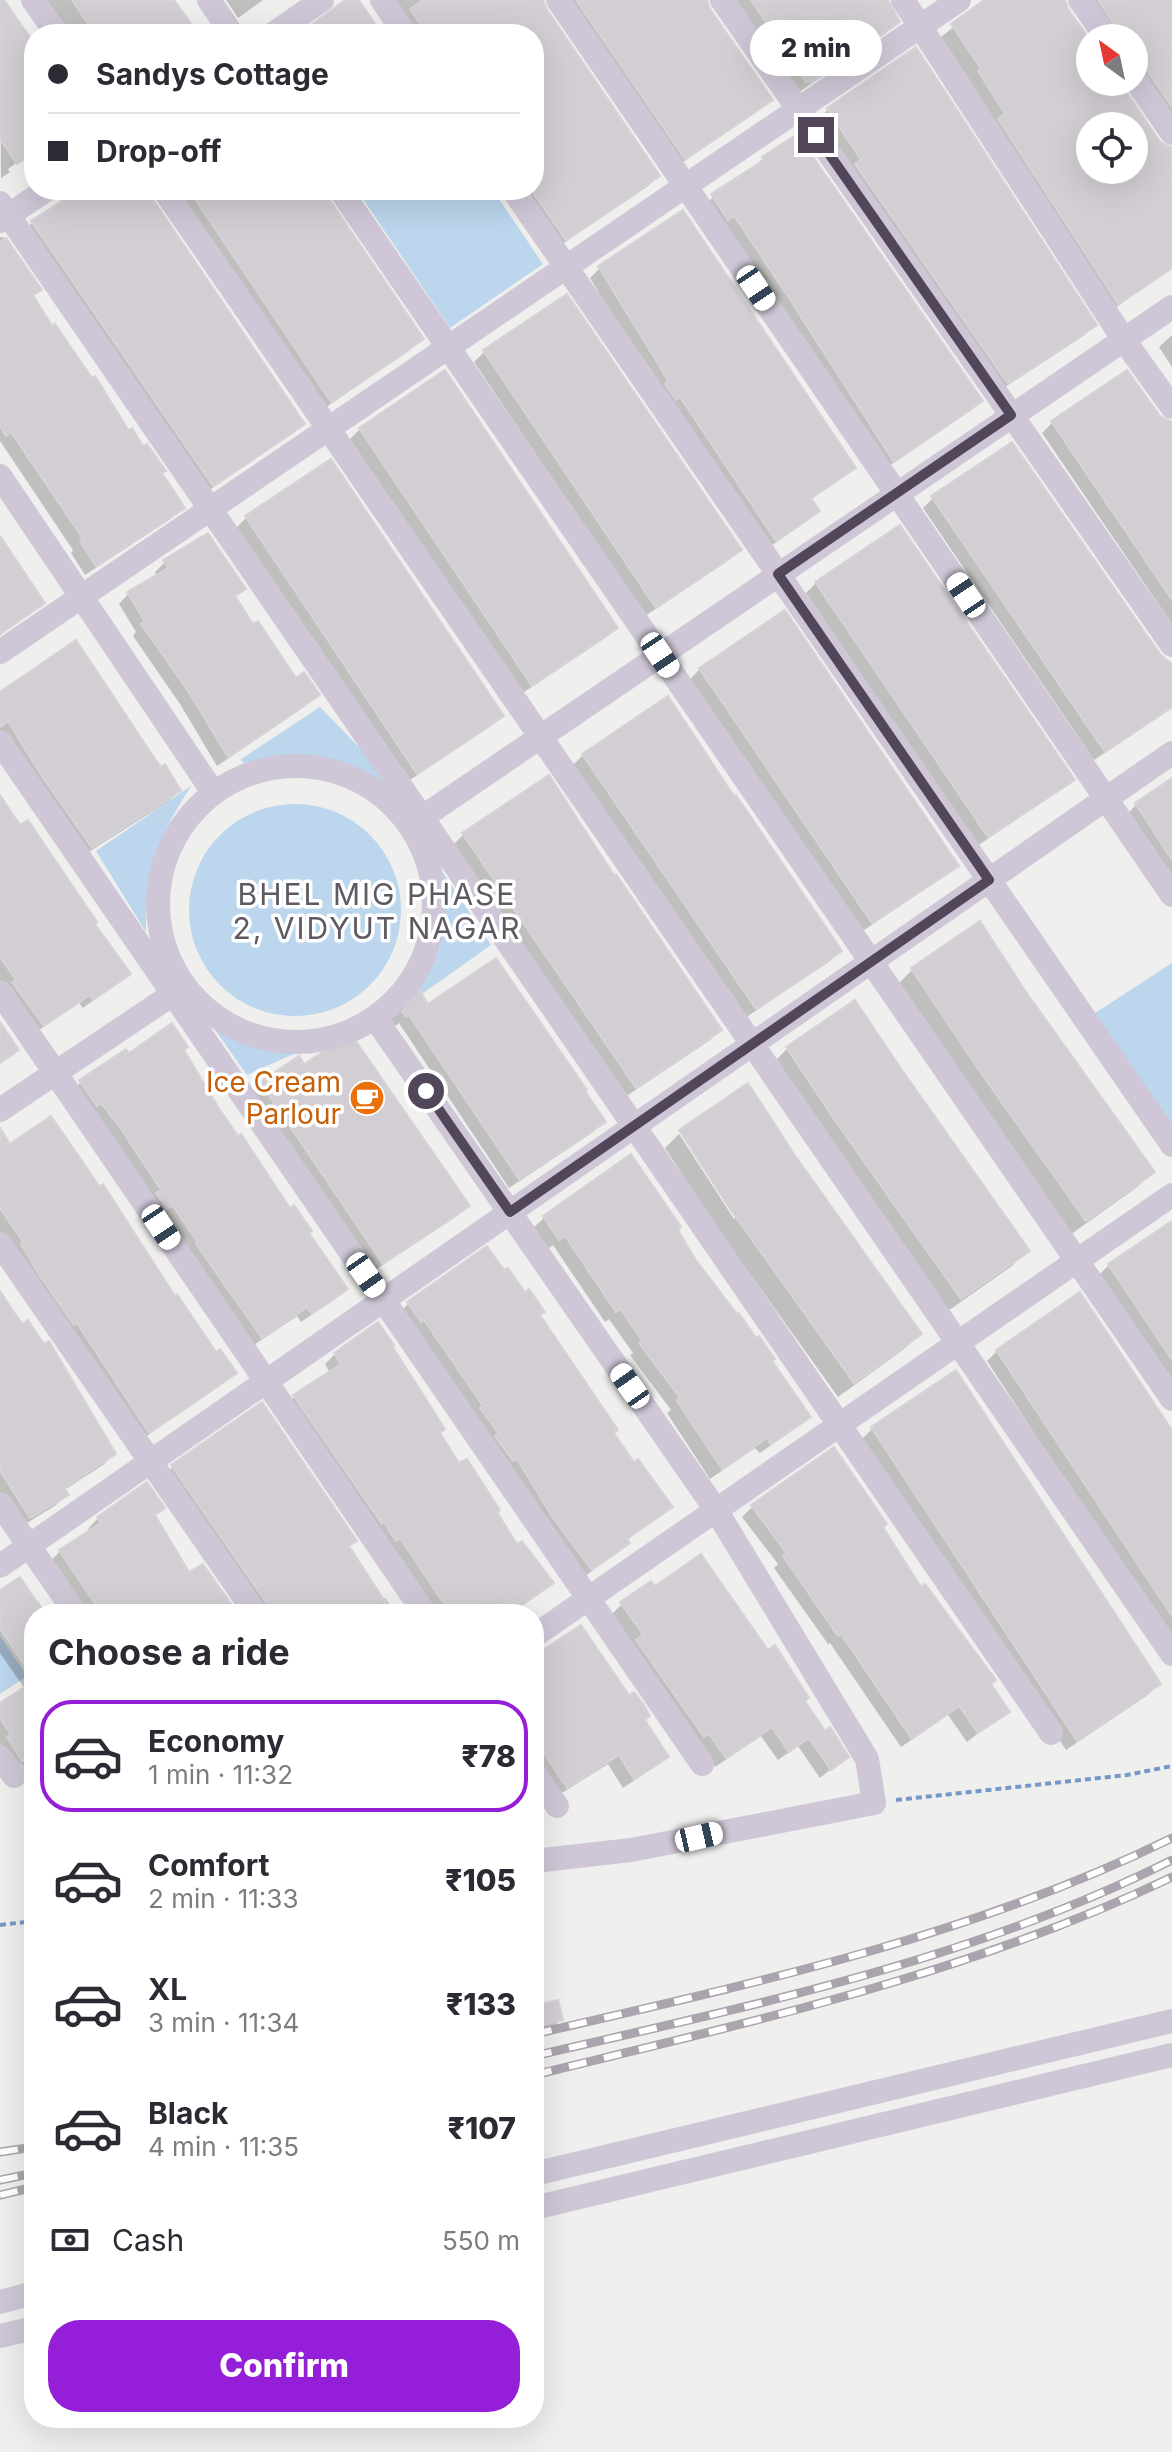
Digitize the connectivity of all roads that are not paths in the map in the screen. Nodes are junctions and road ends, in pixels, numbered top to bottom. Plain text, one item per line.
1 (33, 0) edge
2 (209, 0) edge
3 (322, 0) edge
4 (382, 0) edge
5 (558, 0) edge
6 (722, 0) edge
7 (903, 0) edge
8 (959, 0) edge
9 (1080, 0) edge
10 (50, 24) edge
11 (225, 24) edge
12 (287, 24) edge
13 (398, 24) edge
14 (1097, 24) edge
15 (921, 26) junction
16 (1146, 96) edge
17 (799, 109) junction
18 (1172, 133) edge
19 (686, 186) junction
20 (27, 200) edge
21 (171, 200) edge
22 (347, 200) edge
23 (520, 200) edge
24 (3, 213) edge
25 (566, 267) junction
26 (1172, 307) edge
27 (1124, 340) junction
28 (448, 348) junction
29 (1172, 407) edge
30 (1011, 415) junction
31 (329, 429) junction
32 (0, 476) edge
33 (896, 493) junction
34 (211, 509) junction
35 (778, 574) junction
36 (81, 597) junction
37 (1172, 645) edge
38 (0, 652) edge
39 (660, 655) junction
40 (540, 736) junction
41 (0, 742) edge
42 (1172, 753) edge
43 (213, 792) junction
44 (1106, 799) junction
45 (417, 821) junction
46 (989, 880) junction
47 (1172, 895) edge
48 (871, 962) junction
49 (178, 991) junction
50 (0, 992) edge
51 (375, 1018) junction
52 (753, 1044) junction
53 (55, 1073) junction
54 (0, 1110) edge
55 (635, 1126) junction
56 (1172, 1145) edge
57 (1172, 1195) edge
58 (510, 1212) junction
59 (0, 1244) edge
60 (1077, 1261) junction
61 (383, 1300) junction
62 (958, 1343) junction
63 (266, 1382) junction
64 (1172, 1399) edge
65 (839, 1425) junction
66 (151, 1462) junction
67 (0, 1504) edge
68 (716, 1510) junction
69 (29, 1546) junction
70 (0, 1566) edge
71 (588, 1598) junction
72 (69, 1604) edge
73 (249, 1604) edge
74 (418, 1604) edge
75 (544, 1629) edge
76 (1172, 1654) edge
77 (1051, 1733) dead end
78 (702, 1764) dead end
79 (544, 1787) edge
80 (557, 1806) dead end
81 (544, 1860) edge
82 (1172, 2021) edge
83 (1172, 2055) edge
84 (544, 2172) edge
85 (544, 2206) edge
86 (24, 2296) edge
87 (0, 2302) edge
88 (24, 2330) edge
89 (0, 2336) edge

1 - 10 street
2 - 11 street
3 - 12 street
4 - 13 street
5 - 19 street
6 - 17 street
7 - 15 street
8 - 15 street
9 - 14 street
15 - 17 street
15 - 27 street
16 - 18 street
17 - 19 street
17 - 30 street
19 - 25 street
19 - 33 street
20 - 24 street
21 - 31 street
22 - 28 street
23 - 25 street
24 - 34 street
25 - 28 street
25 - 35 street
26 - 27 street
27 - 29 street
27 - 30 street
28 - 31 street
28 - 39 street
30 - 33 street
30 - 37 street
31 - 34 street
31 - 40 street
32 - 36 street
33 - 35 street
33 - 44 street
34 - 36 street
34 - 45 street
35 - 39 street
35 - 46 street
36 - 38 street
36 - 43 street
39 - 40 street
39 - 48 street
40 - 45 street
40 - 52 street
41 - 49 street
42 - 44 street
43 - 45 street
43 - 49 street
44 - 46 street
44 - 47 street
45 - 51 street
45 - 55 street
46 - 48 street
46 - 56 street
48 - 52 street
48 - 60 street
49 - 51 street
49 - 53 street
49 - 61 street
50 - 53 street
51 - 58 street
52 - 55 street
52 - 62 street
53 - 54 street
53 - 63 street
55 - 58 street
55 - 65 street
57 - 60 street
58 - 61 street
58 - 68 street
59 - 66 street
60 - 62 street
60 - 64 street
61 - 63 street
61 - 71 street
62 - 65 street
62 - 76 street
63 - 66 street
63 - 74 street
65 - 68 street
65 - 77 street
66 - 69 street
66 - 73 street
67 - 69 street
68 - 71 street
68 - 81 street
69 - 70 street
69 - 72 street
71 - 75 street
71 - 78 street
79 - 80 street
82 - 84 street
83 - 85 street
86 - 87 street
88 - 89 street

